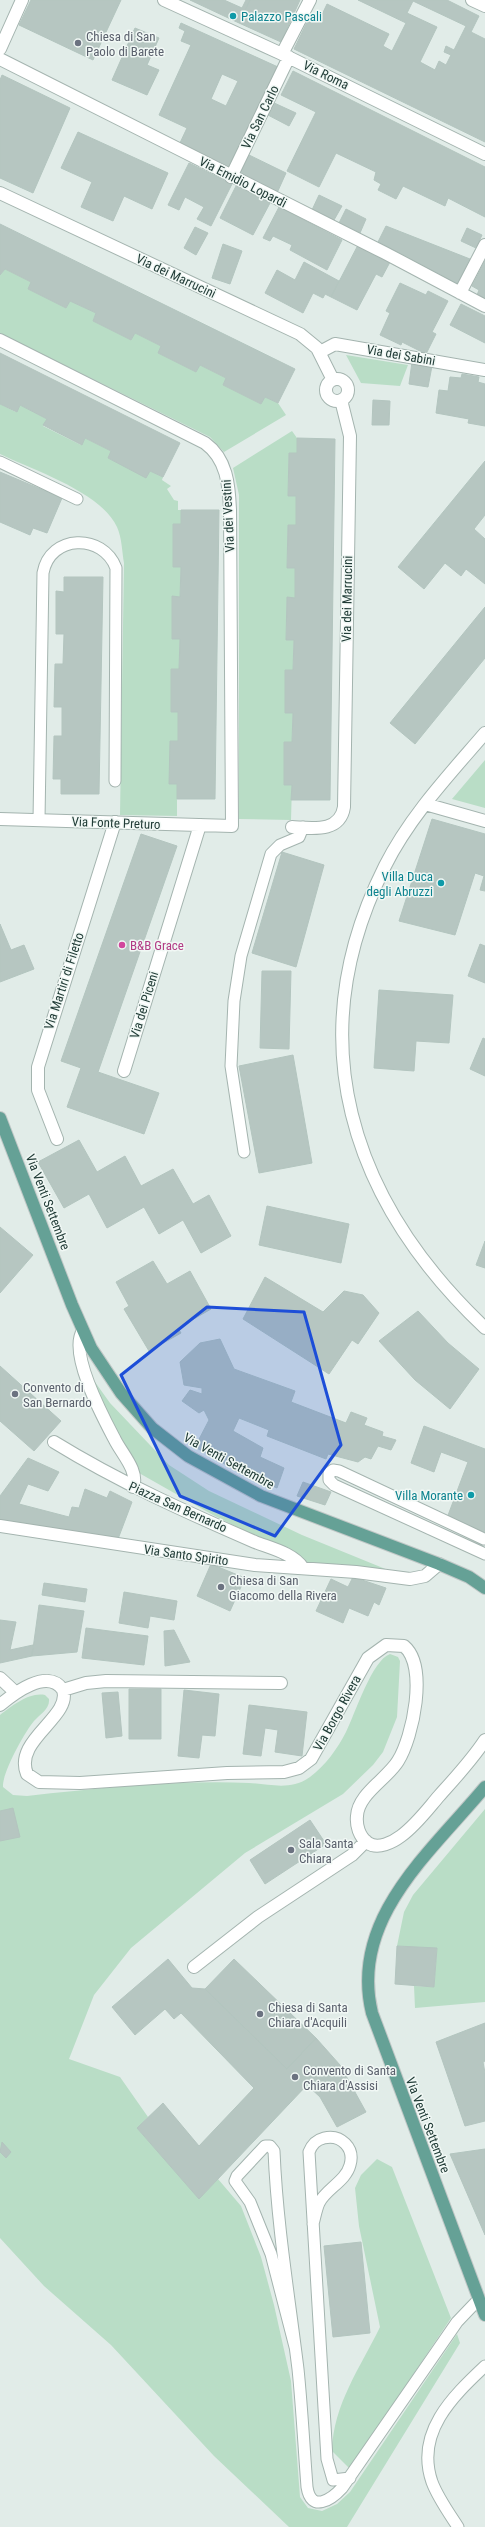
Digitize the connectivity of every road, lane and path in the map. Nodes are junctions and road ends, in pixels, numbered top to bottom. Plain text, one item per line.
1 (22, 0) edge
2 (164, 0) edge
3 (310, 0) edge
4 (472, 0) edge
5 (485, 6) edge
6 (0, 49) edge
7 (286, 55) junction
8 (0, 59) edge
9 (485, 154) edge
10 (231, 177) junction
11 (0, 192) edge
12 (485, 245) edge
13 (460, 293) junction
14 (485, 306) edge
15 (0, 340) edge
16 (320, 352) junction
17 (485, 370) edge
18 (0, 462) edge
19 (77, 499) dead end
20 (485, 733) edge
21 (115, 781) dead end
22 (425, 804) junction
23 (0, 819) edge
24 (39, 820) junction
25 (485, 821) edge
26 (115, 822) junction
27 (200, 825) junction
28 (232, 826) joint
29 (298, 827) joint
30 (124, 1071) dead end
31 (0, 1118) edge
32 (57, 1139) dead end
33 (244, 1152) dead end
34 (485, 1328) edge
35 (83, 1331) junction
36 (54, 1442) dead end
37 (133, 1487) junction
38 (0, 1526) edge
39 (484, 1539) edge
40 (485, 1554) edge
41 (439, 1564) junction
42 (302, 1568) junction
43 (485, 1588) edge
44 (0, 1678) edge
45 (281, 1683) dead end
46 (63, 1690) junction
47 (16, 1692) junction
48 (0, 1705) edge
49 (485, 1740) edge
50 (485, 1787) edge
51 (366, 1842) junction
52 (194, 1968) dead end
53 (313, 2224) junction
54 (479, 2300) junction
55 (485, 2315) edge
56 (295, 2347) junction
57 (485, 2366) edge
58 (350, 2478) junction
59 (458, 2527) edge

1 - 6 street
2 - 7 street, Via Roma
3 - 7 street, Via San Carlo
4 - 5 street
7 - 9 street, Via Roma
7 - 10 street, Via San Carlo
8 - 10 street, Via Emidio Lopardi
10 - 13 street, Via Emidio Lopardi
11 - 16 street, Via dei Marrucini
12 - 13 street
13 - 14 street, Via Emidio Lopardi
15 - 28 street, Via dei Vestini
16 - 17 street, Via dei Sabini
16 - 29 street, Via dei Marrucini
18 - 19 lane
20 - 22 street
21 - 24 lane
22 - 25 street
22 - 34 street
23 - 24 street, Via Fonte Preturo
24 - 26 street, Via Fonte Preturo
26 - 27 street, Via Fonte Preturo
26 - 32 street, Via Martiri di Filetto
27 - 28 street, Via Fonte Preturo
27 - 30 street, Via dei Piceni
29 - 33 lane
31 - 35 main road, Via Venti Settembre
35 - 37 street
35 - 41 main road, Via Venti Settembre
36 - 37 street, Piazza San Bernardo
37 - 42 street, Piazza San Bernardo
38 - 42 street, Via Santo Spirito
39 - 40 lane
41 - 42 street, Via Santo Spirito
41 - 43 main road, Via Venti Settembre
44 - 47 street
45 - 46 street
46 - 47 street
46 - 51 street, Via Borgo Rivera
47 - 48 street
49 - 51 street
50 - 54 main road, Via Venti Settembre
51 - 52 street
53 - 53 lane
53 - 58 lane
54 - 55 main road, Via Venti Settembre
54 - 58 lane
56 - 56 lane
56 - 58 lane
57 - 59 lane

